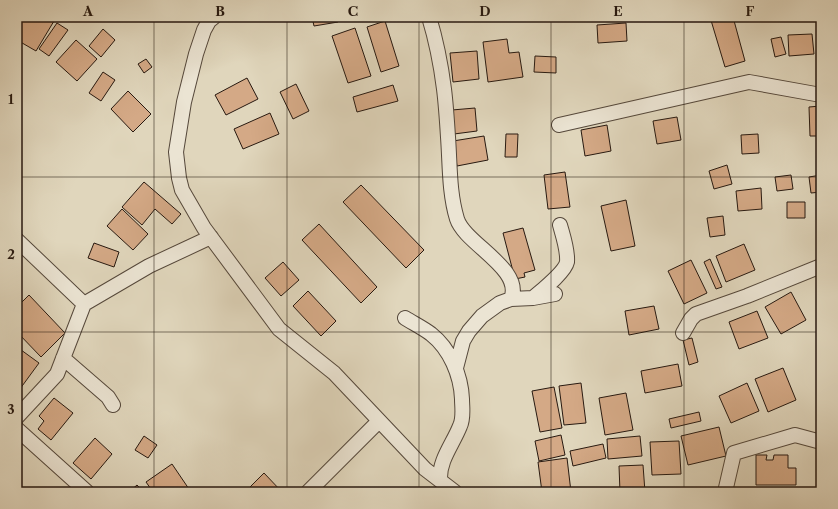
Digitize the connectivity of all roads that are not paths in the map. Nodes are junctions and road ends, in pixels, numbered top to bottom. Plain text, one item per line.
1 (429, 17) edge
2 (208, 18) edge
3 (821, 95) edge
4 (559, 125) dead end
5 (560, 225) dead end
6 (211, 237) junction
7 (17, 240) edge
8 (821, 266) edge
9 (555, 294) dead end
10 (533, 298) junction
11 (511, 299) junction
12 (84, 304) junction
13 (405, 318) dead end
14 (684, 333) dead end
15 (463, 341) junction
16 (443, 347) junction
17 (63, 358) junction
18 (456, 368) junction
19 (113, 405) dead end
20 (17, 417) edge
21 (379, 421) junction
22 (17, 429) edge
23 (821, 442) edge
24 (440, 480) junction
25 (87, 492) edge
26 (308, 492) edge
27 (455, 492) edge
28 (725, 492) edge

1 - 11 street
2 - 6 street
3 - 4 street
5 - 10 street
6 - 12 street
6 - 21 street
7 - 12 street
8 - 14 street
9 - 10 street
10 - 11 street
11 - 15 street
12 - 17 street
13 - 16 street
15 - 16 street
15 - 18 street
16 - 18 street
17 - 19 street
17 - 20 street
18 - 24 street
21 - 24 street
21 - 26 street
22 - 25 street
23 - 28 street
24 - 27 street

